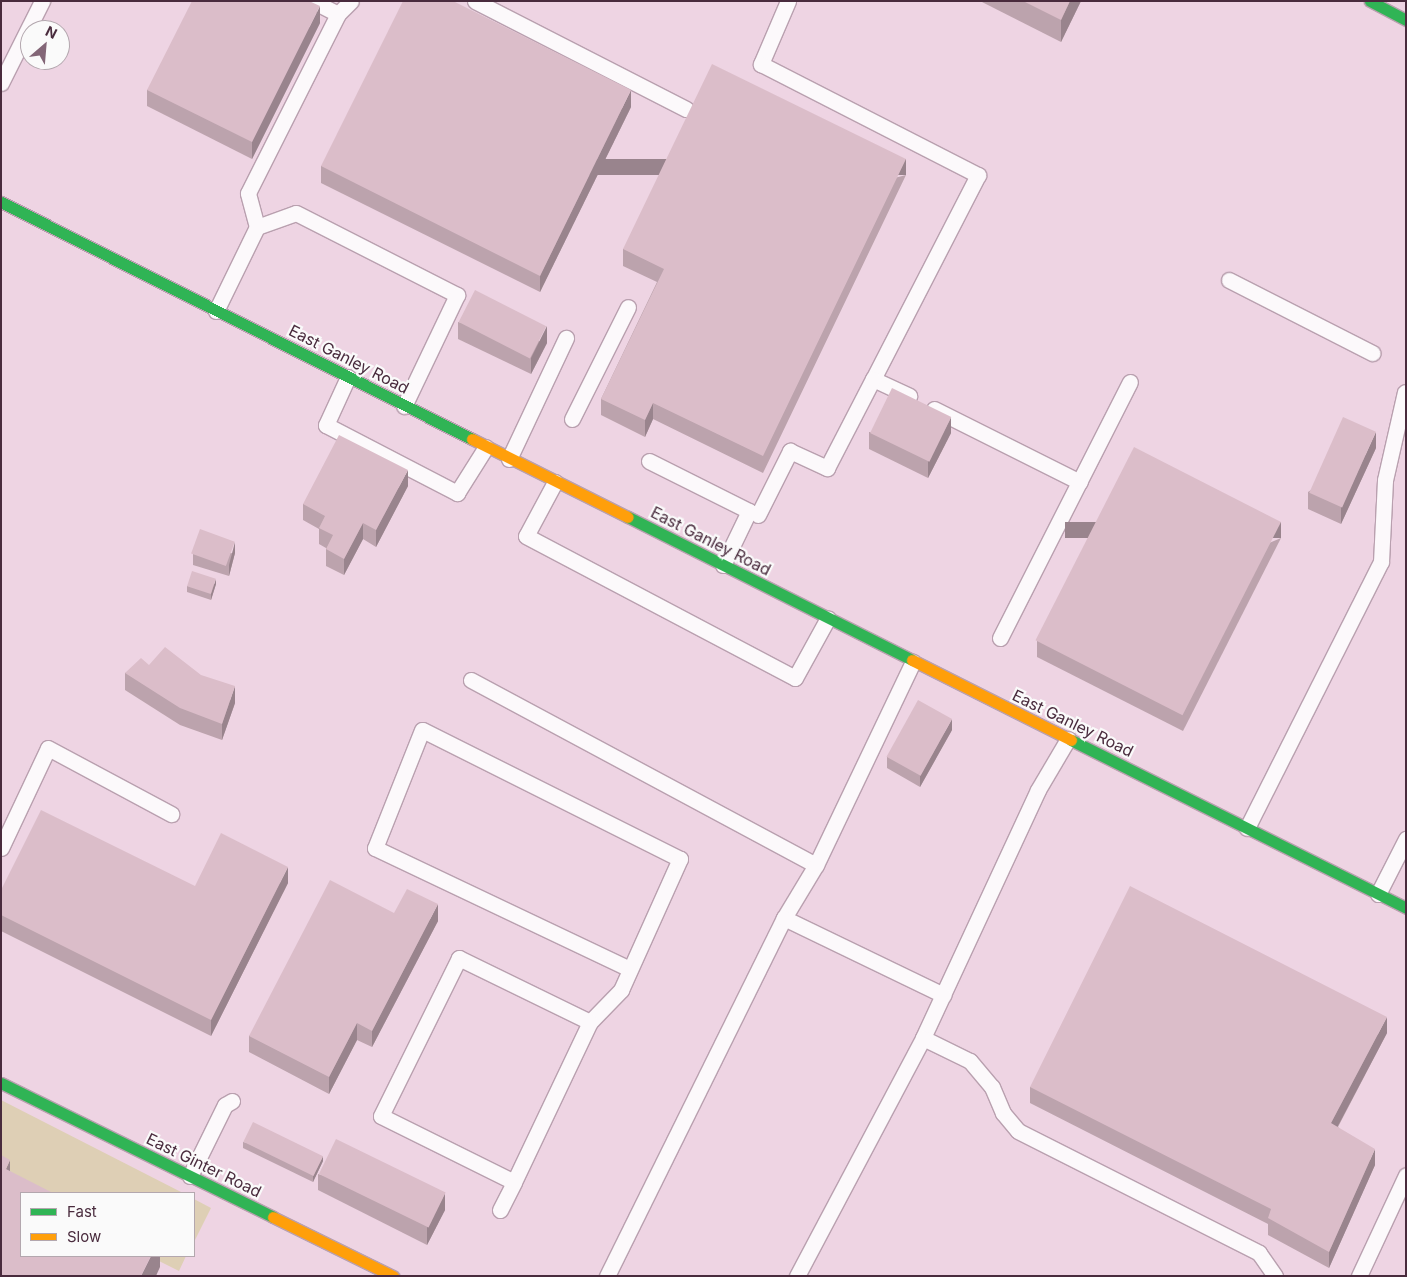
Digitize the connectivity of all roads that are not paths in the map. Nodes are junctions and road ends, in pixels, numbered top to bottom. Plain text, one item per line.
1 (42, 1) edge
2 (312, 1) edge
3 (351, 1) edge
4 (475, 1) edge
5 (788, 1) edge
6 (1370, 1) edge
7 (338, 14) junction
8 (1406, 20) edge
9 (1, 83) edge
10 (686, 109) dead end
11 (1, 202) edge
12 (257, 227) junction
13 (1229, 280) dead end
14 (628, 307) dead end
15 (216, 311) junction
16 (566, 338) dead end
17 (1372, 353) dead end
18 (348, 377) junction
19 (873, 379) junction
20 (1130, 382) dead end
21 (1405, 392) edge
22 (404, 406) junction
23 (572, 419) dead end
24 (486, 447) junction
25 (509, 458) junction
26 (649, 461) dead end
27 (555, 482) junction
28 (1080, 482) junction
29 (758, 516) dead end
30 (723, 566) junction
31 (828, 618) junction
32 (1000, 638) dead end
33 (913, 662) junction
34 (471, 680) dead end
35 (1068, 739) junction
36 (171, 814) dead end
37 (1247, 828) junction
38 (1406, 839) edge
39 (1, 848) edge
40 (816, 865) junction
41 (1378, 894) junction
42 (1406, 908) edge
43 (784, 918) junction
44 (630, 969) junction
45 (943, 994) junction
46 (590, 1022) junction
47 (923, 1038) junction
48 (1, 1083) edge
49 (232, 1101) dead end
50 (1406, 1175) edge
51 (190, 1176) junction
52 (514, 1182) junction
53 (500, 1210) dead end
54 (393, 1276) edge
55 (607, 1276) edge
56 (797, 1276) edge
57 (1275, 1276) edge
58 (1359, 1276) edge

1 - 9 lane
2 - 7 lane
3 - 7 lane
4 - 10 lane
5 - 19 lane
6 - 8 street
7 - 12 lane
11 - 15 street, East Ganley Road
12 - 15 lane
12 - 22 lane
13 - 17 lane
14 - 23 lane
15 - 18 street, East Ganley Road
16 - 25 lane
18 - 22 street, East Ganley Road
18 - 24 lane
19 - 28 lane
19 - 29 lane
20 - 28 lane
21 - 37 lane
22 - 24 street, East Ganley Road
24 - 25 street, East Ganley Road
25 - 27 street, East Ganley Road
26 - 30 lane
27 - 30 street, East Ganley Road
27 - 31 lane
28 - 32 lane
30 - 31 street, East Ganley Road
31 - 33 street, East Ganley Road
33 - 35 street, East Ganley Road
33 - 40 lane
34 - 40 lane
35 - 37 street, East Ganley Road
35 - 45 lane
36 - 39 lane
37 - 41 street, East Ganley Road
38 - 41 lane
40 - 43 lane
41 - 42 street, East Ganley Road
43 - 45 lane
43 - 55 lane
44 - 44 lane
44 - 46 lane
45 - 47 lane
46 - 52 lane
46 - 52 lane
47 - 56 lane
47 - 57 lane
48 - 51 street, East Ginter Road
49 - 51 lane
50 - 58 lane
51 - 54 street, East Ginter Road
52 - 53 lane

